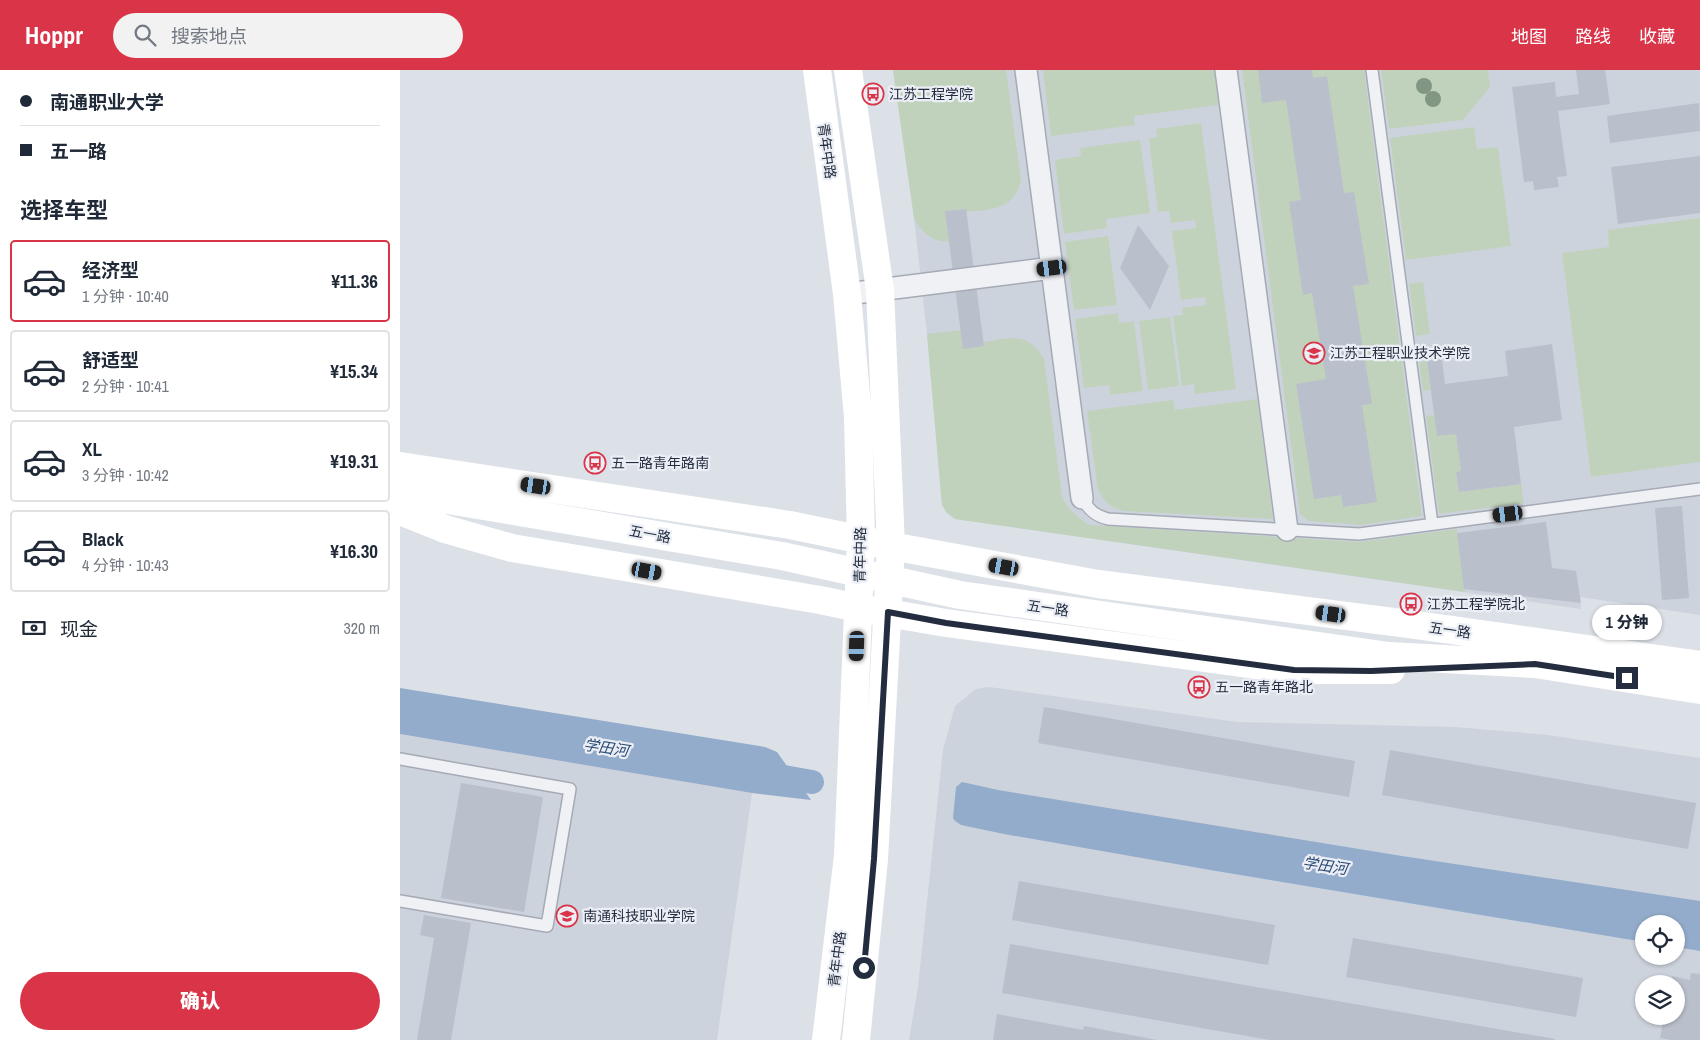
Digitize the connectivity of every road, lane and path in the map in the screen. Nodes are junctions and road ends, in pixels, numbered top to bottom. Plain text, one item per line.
1 (817, 70) edge
2 (848, 70) edge
3 (1026, 70) edge
4 (1226, 70) edge
5 (1372, 70) edge
6 (1052, 268) junction
7 (880, 290) junction
8 (847, 294) junction
9 (400, 466) edge
10 (1700, 489) edge
11 (400, 492) edge
12 (1082, 498) joint
13 (400, 511) edge
14 (1432, 524) junction
15 (1287, 530) junction
16 (861, 540) junction
17 (891, 546) junction
18 (860, 572) junction
19 (890, 580) junction
20 (858, 608) junction
21 (888, 612) junction
22 (1535, 664) junction
23 (1700, 665) edge
24 (1700, 690) edge
25 (400, 759) edge
26 (400, 901) edge
27 (826, 1040) edge
28 (856, 1040) edge

1 - 8 main road, 青年中路
2 - 7 main road, 青年中路
3 - 6 street
4 - 15 street
5 - 14 lane
6 - 7 street
6 - 12 street
7 - 8 street
7 - 17 main road, 青年中路
8 - 16 main road, 青年中路
9 - 16 main road, 五一路
10 - 14 lane
11 - 18 main road, 五一路
12 - 15 lane
13 - 20 main road
14 - 15 lane
16 - 17 main road, 五一路
16 - 18 main road, 青年中路
17 - 19 main road, 青年中路
17 - 23 main road, 五一路
18 - 19 main road, 五一路
18 - 20 main road, 青年中路
19 - 21 main road, 青年中路
19 - 22 main road, 五一路
20 - 21 main road
20 - 27 main road, 青年中路
21 - 22 main road
21 - 28 main road, 青年中路
22 - 24 main road, 五一路
25 - 26 lane

